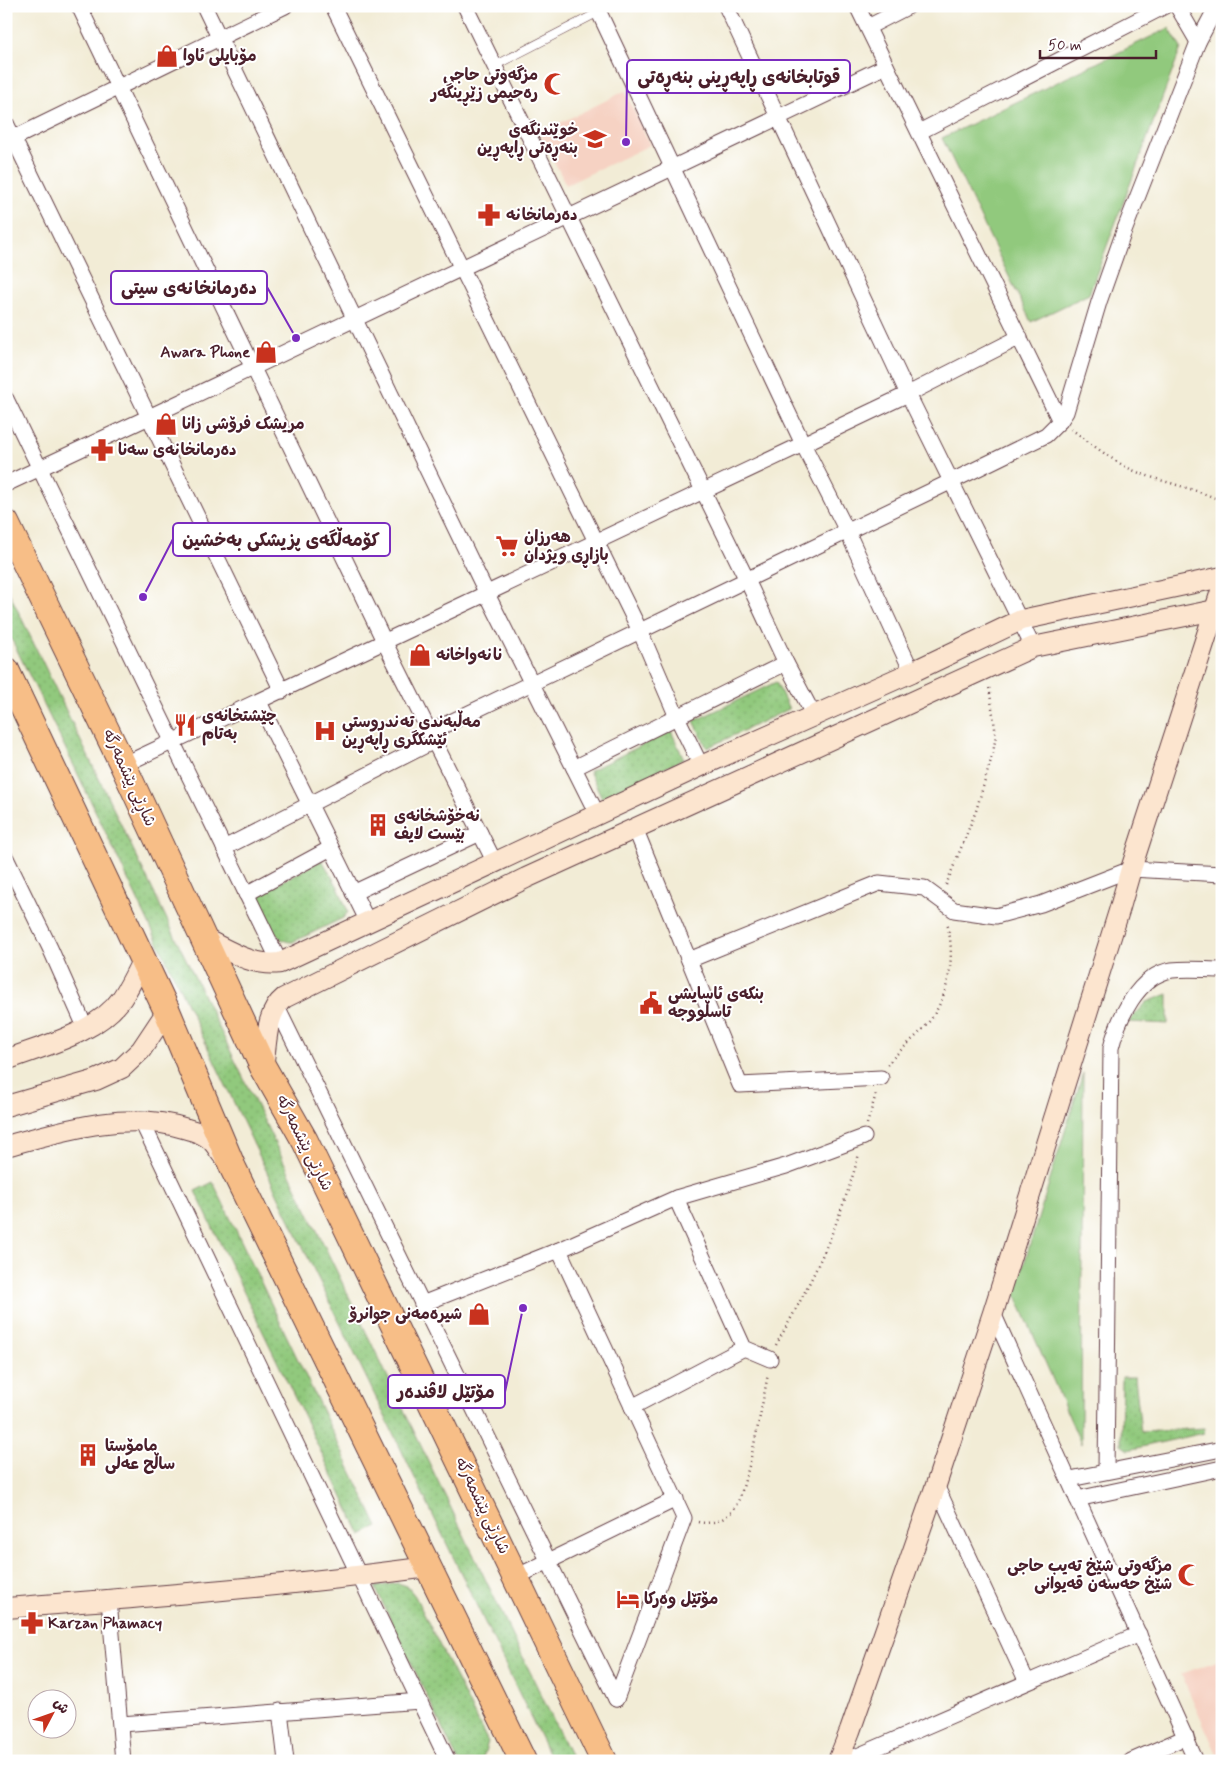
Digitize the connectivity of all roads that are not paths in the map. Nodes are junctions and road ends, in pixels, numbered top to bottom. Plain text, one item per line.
1 (79, 6) edge
2 (204, 6) edge
3 (285, 6) edge
4 (334, 6) edge
5 (465, 6) edge
6 (726, 6) edge
7 (857, 6) edge
8 (909, 6) edge
9 (1165, 6) edge
10 (1177, 6) edge
11 (1217, 6) edge
12 (597, 9) edge
13 (868, 27) junction
14 (219, 38) junction
15 (1198, 42) junction
16 (494, 66) junction
17 (886, 66) junction
18 (118, 87) junction
19 (778, 117) junction
20 (6, 123) edge
21 (919, 132) junction
22 (10, 140) edge
23 (672, 168) junction
24 (569, 217) junction
25 (463, 268) junction
26 (354, 319) junction
27 (1020, 337) junction
28 (253, 368) junction
29 (908, 394) junction
30 (6, 399) edge
31 (149, 417) junction
32 (1060, 421) junction
33 (803, 444) junction
34 (40, 468) junction
35 (952, 481) junction
36 (6, 484) edge
37 (704, 492) junction
38 (6, 523) edge
39 (847, 531) junction
40 (597, 542) junction
41 (1222, 577) edge
42 (747, 580) junction
43 (1222, 588) edge
44 (487, 594) junction
45 (1215, 610) junction
46 (1021, 620) junction
47 (640, 630) junction
48 (385, 643) junction
49 (1033, 647) junction
50 (786, 663) junction
51 (6, 670) edge
52 (912, 672) junction
53 (532, 682) junction
54 (282, 691) junction
55 (259, 702) junction
56 (814, 716) junction
57 (677, 717) junction
58 (432, 736) junction
59 (172, 741) junction
60 (123, 765) junction
61 (701, 766) junction
62 (574, 768) junction
63 (309, 804) junction
64 (597, 814) junction
65 (635, 828) junction
66 (480, 833) junction
67 (224, 848) junction
68 (331, 848) junction
69 (7, 861) edge
70 (495, 863) junction
71 (1131, 869) junction
72 (1222, 874) edge
73 (353, 893) junction
74 (246, 894) junction
75 (368, 922) junction
76 (205, 939) junction
77 (142, 960) junction
78 (689, 960) junction
79 (280, 963) junction
80 (1222, 970) edge
81 (276, 1005) junction
82 (167, 1011) junction
83 (86, 1029) junction
84 (6, 1060) edge
85 (264, 1067) junction
86 (881, 1078) road end
87 (6, 1106) edge
88 (142, 1122) junction
89 (864, 1137) road end
90 (6, 1146) edge
91 (233, 1168) junction
92 (676, 1198) junction
93 (559, 1250) junction
94 (422, 1304) junction
95 (993, 1313) junction
96 (744, 1348) junction
97 (770, 1359) road end
98 (632, 1407) junction
99 (1222, 1449) edge
100 (1222, 1468) edge
101 (1106, 1471) junction
102 (1070, 1479) junction
103 (936, 1485) junction
104 (1078, 1499) junction
105 (676, 1500) junction
106 (548, 1561) junction
107 (428, 1567) junction
108 (358, 1577) junction
109 (516, 1577) junction
110 (109, 1600) junction
111 (6, 1608) edge
112 (1139, 1634) junction
113 (1027, 1682) junction
114 (420, 1701) junction
115 (280, 1711) junction
116 (121, 1724) junction
117 (509, 1733) junction
118 (1186, 1737) junction
119 (850, 1760) edge
120 (123, 1761) edge
121 (286, 1761) edge
122 (448, 1761) edge
123 (500, 1761) edge
124 (523, 1761) edge
125 (604, 1761) edge
126 (1131, 1761) edge
127 (1196, 1761) edge

1 - 18 street
2 - 14 street
3 - 14 street
4 - 25 street
5 - 16 street
6 - 19 street
7 - 13 street
8 - 13 street
9 - 21 street
10 - 15 street
11 - 15 street
12 - 16 lane
12 - 23 street
13 - 17 street
14 - 18 street
14 - 26 street
15 - 32 street
16 - 24 street
17 - 19 street
17 - 21 street
18 - 22 street
18 - 28 street
19 - 23 street
19 - 29 street
20 - 22 street
21 - 27 street
22 - 31 street
23 - 24 street
23 - 33 street
24 - 25 street
24 - 37 street
25 - 26 street
25 - 40 street
26 - 28 street
26 - 44 street
27 - 29 street
27 - 32 street
28 - 31 street
28 - 48 street
29 - 33 street
29 - 35 street
30 - 34 street
31 - 34 street
31 - 54 street
32 - 35 street
33 - 37 street
33 - 39 street
34 - 36 street
34 - 59 street
35 - 39 street
35 - 46 street
37 - 40 street
37 - 42 street
38 - 60 highway, شاڕێی پێشمەرگە
39 - 42 street
39 - 52 street
40 - 44 street
40 - 47 street
41 - 46 main road
42 - 47 street
42 - 50 street
43 - 45 main road
44 - 48 street
44 - 53 street
45 - 49 main road
45 - 71 main road
46 - 49 street
46 - 52 main road
47 - 53 street
47 - 57 street
48 - 54 street
48 - 58 street
49 - 65 main road
50 - 56 street
50 - 57 street
51 - 77 highway
52 - 56 main road
53 - 58 street
53 - 62 street
54 - 55 street
55 - 59 street
55 - 63 street
56 - 61 main road
57 - 61 street
57 - 62 street
58 - 63 street
58 - 66 street
59 - 60 street
59 - 67 street
60 - 76 highway, شاڕێی پێشمەرگە
61 - 64 main road
62 - 64 street
63 - 67 street
63 - 68 street
64 - 70 main road
65 - 78 street
65 - 81 main road
66 - 70 street
66 - 73 street
67 - 74 street
68 - 73 street
68 - 74 street
69 - 83 street
70 - 75 main road
71 - 72 street
71 - 78 street
71 - 95 main road
73 - 75 street
74 - 79 street
75 - 79 main road
76 - 79 main road
76 - 85 highway, شاڕێی پێشمەرگە
77 - 82 highway
77 - 83 main road
78 - 86 street
80 - 101 street
81 - 85 main road
81 - 94 street
82 - 87 main road
82 - 91 highway
83 - 84 main road
85 - 109 highway, شاڕێی پێشمەرگە
88 - 90 main road
88 - 91 main road
88 - 108 street
89 - 92 street
91 - 107 highway
92 - 93 street
92 - 96 street
93 - 94 street
93 - 98 street
94 - 106 street
95 - 102 street
95 - 103 main road
96 - 97 street
96 - 98 street
98 - 105 street
99 - 101 street
100 - 104 street
101 - 102 street
102 - 104 street
103 - 113 street
103 - 119 main road
104 - 112 street
105 - 106 street
105 - 106 street
106 - 109 street
107 - 108 main road
107 - 117 highway
108 - 110 main road
108 - 114 street
109 - 125 highway, شاڕێی پێشمەرگە
110 - 111 main road
110 - 116 street
112 - 113 street
112 - 118 street
113 - 119 street
114 - 115 street
114 - 122 street
115 - 116 street
115 - 121 street
116 - 120 street
117 - 123 highway
117 - 124 highway
118 - 126 street
118 - 127 street

